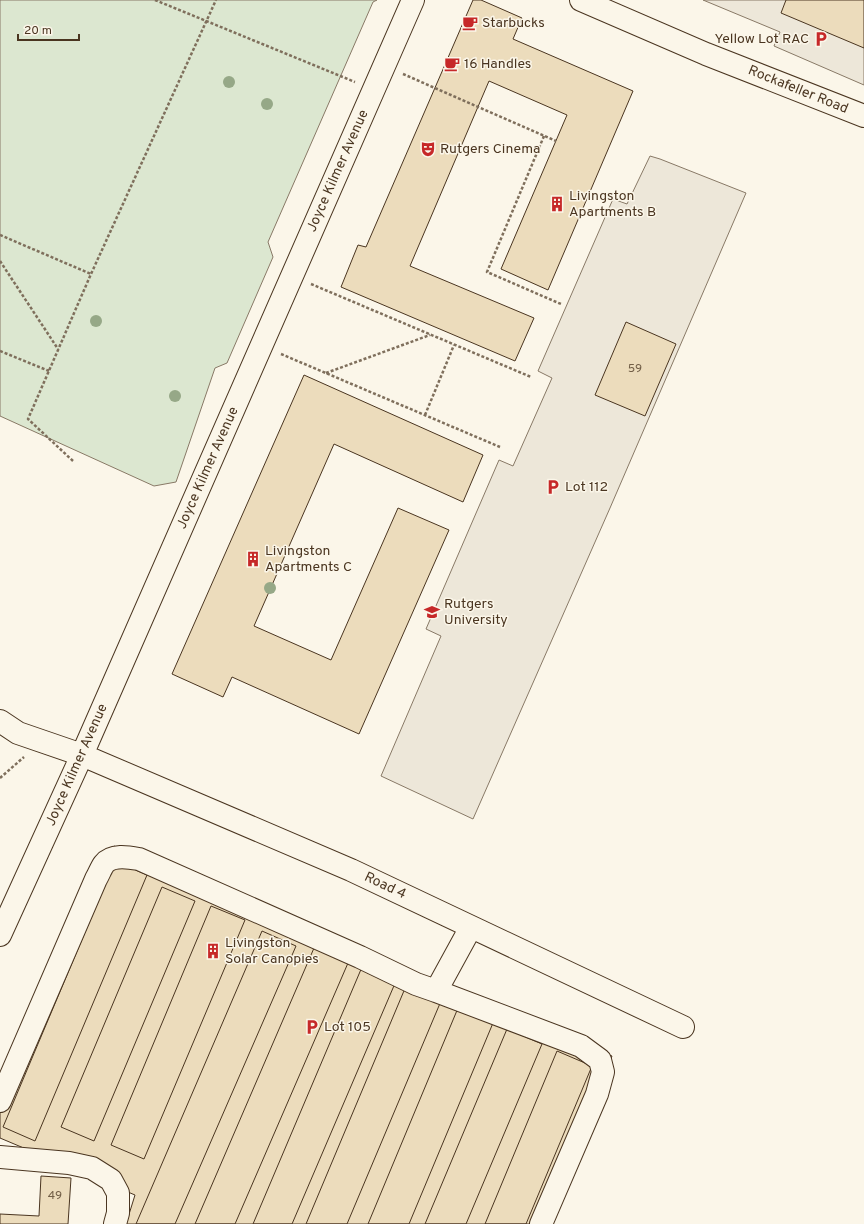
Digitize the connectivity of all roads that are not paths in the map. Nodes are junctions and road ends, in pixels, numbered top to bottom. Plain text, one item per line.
1 (413, 0) edge
2 (581, 0) edge
3 (864, 116) edge
4 (0, 721) edge
5 (82, 755) junction
6 (471, 927) junction
7 (0, 935) edge
8 (436, 991) junction
9 (683, 1027) dead end
10 (0, 1101) edge
11 (0, 1157) edge
12 (115, 1224) edge
13 (541, 1224) edge

1 - 5 street, Joyce Kilmer Avenue
2 - 3 street, Rockafeller Road
4 - 5 street, Road 4
5 - 6 street, Road 4
5 - 7 street, Joyce Kilmer Avenue
6 - 8 street
6 - 9 street, Road 4
8 - 10 street
8 - 13 street
11 - 12 street

